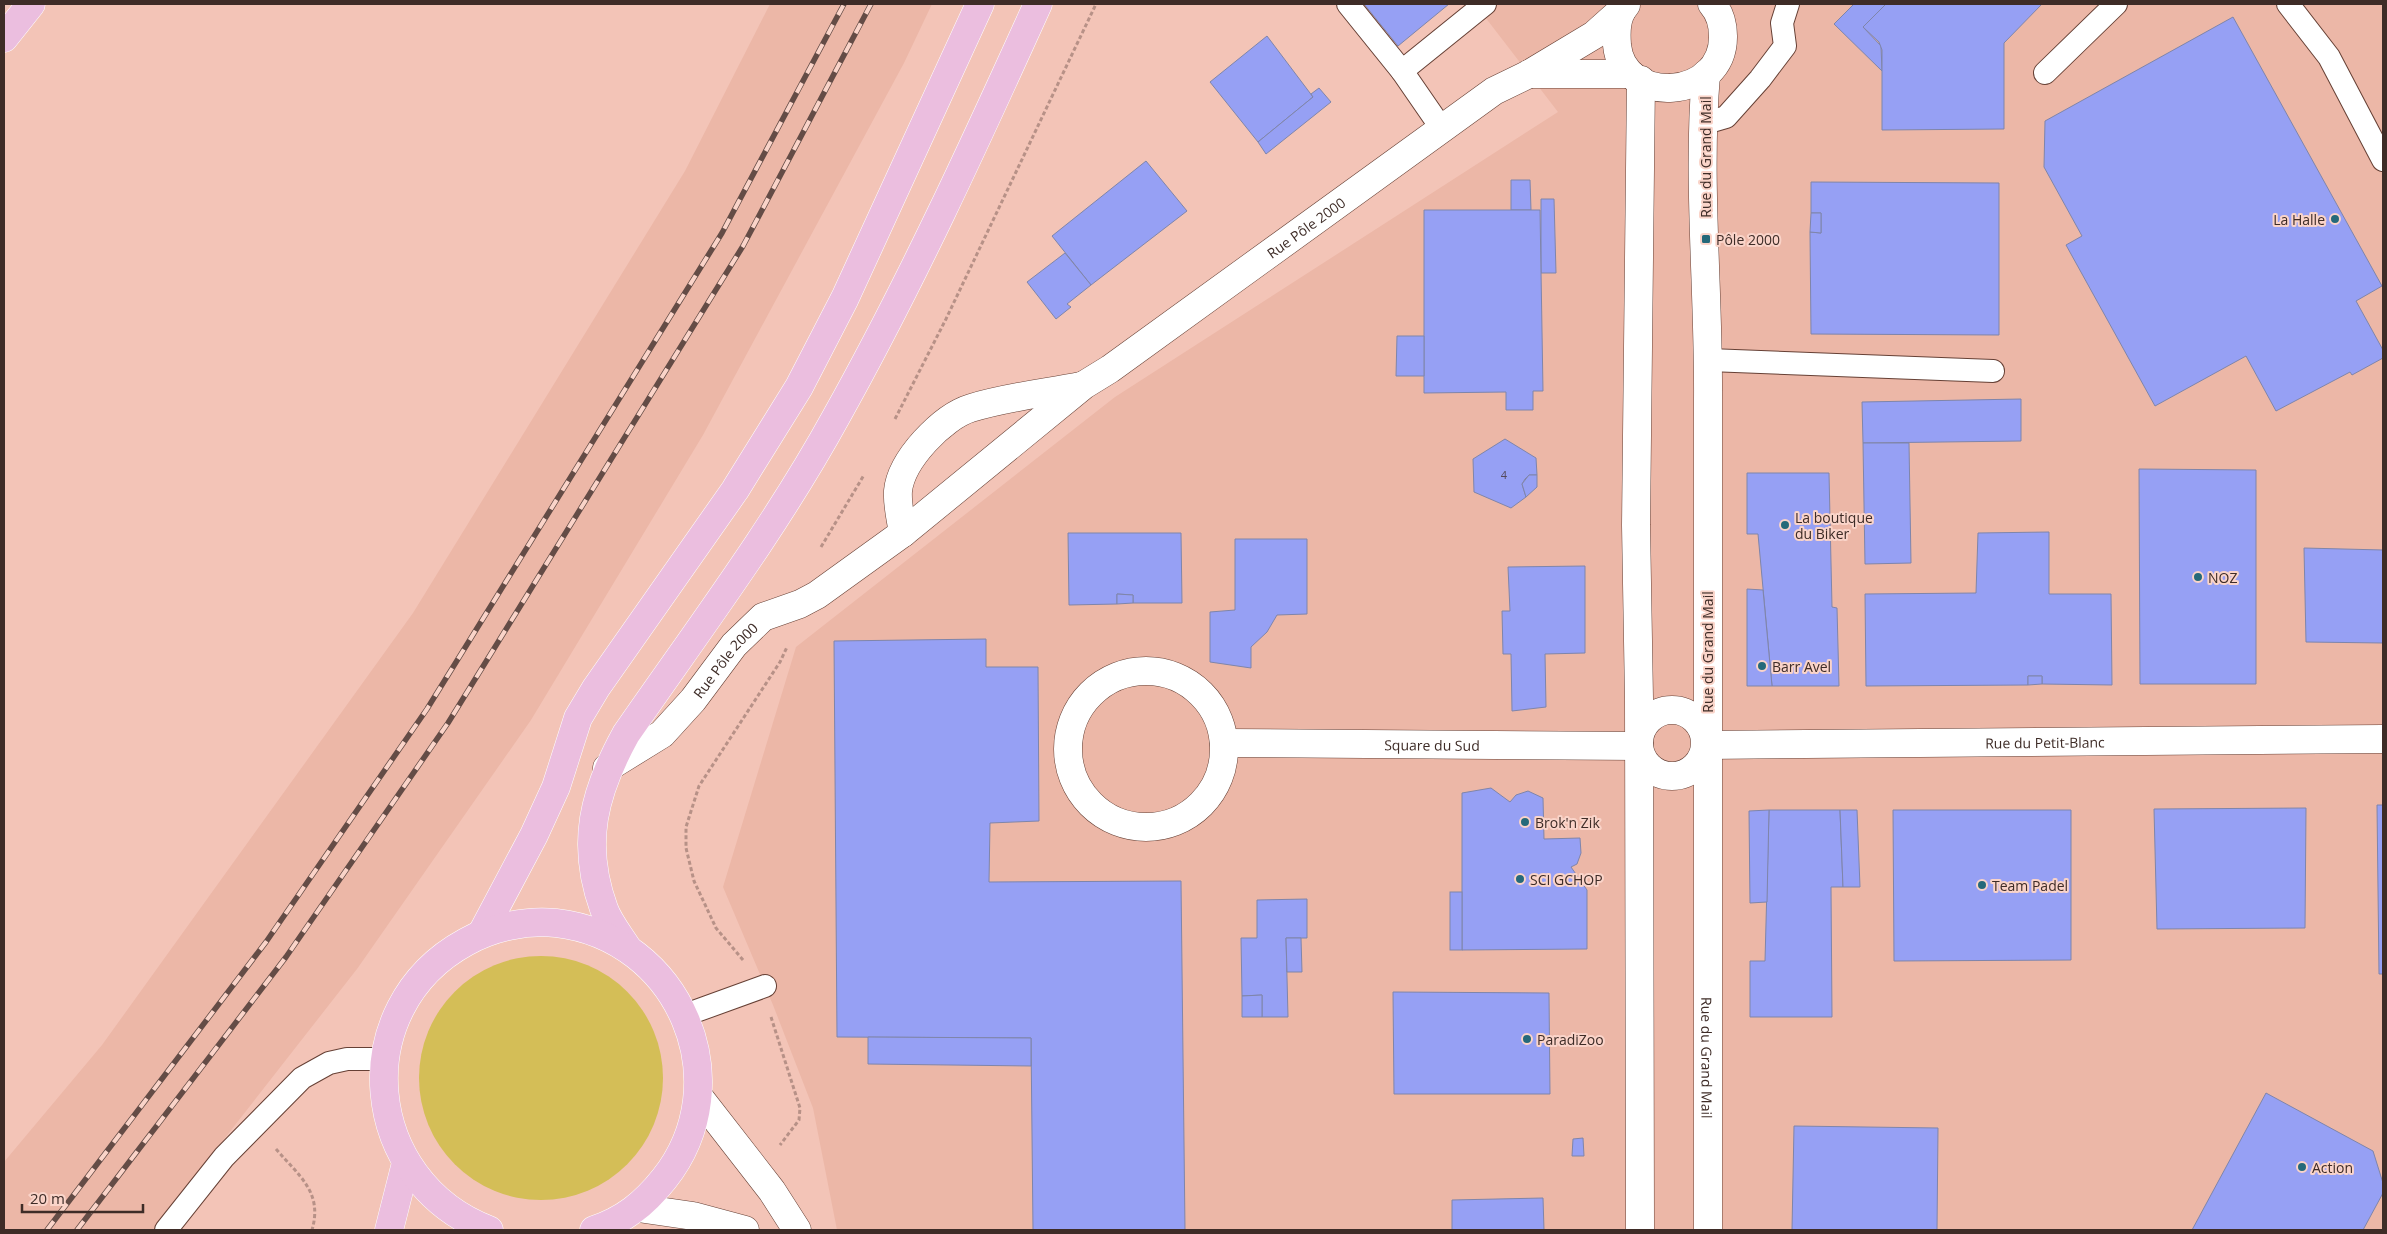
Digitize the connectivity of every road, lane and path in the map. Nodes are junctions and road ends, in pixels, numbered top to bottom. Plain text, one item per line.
1 (30, 4) edge
2 (980, 4) edge
3 (1038, 4) edge
4 (1348, 4) edge
5 (1485, 4) edge
6 (1788, 4) edge
7 (2116, 4) edge
8 (2288, 4) edge
9 (1715, 6) edge
10 (1624, 7) edge
11 (4, 38) edge
12 (1402, 71) junction
13 (2045, 72) dead end
14 (1529, 74) junction
15 (1706, 74) junction
16 (1636, 77) junction
17 (1702, 124) junction
18 (1442, 129) junction
19 (2383, 160) edge
20 (1709, 360) junction
21 (1993, 372) dead end
22 (1084, 385) junction
23 (903, 533) junction
24 (2383, 739) edge
25 (1224, 743) junction
26 (1706, 745) junction
27 (1639, 746) junction
28 (607, 768) junction
29 (482, 934) junction
30 (628, 948) junction
31 (766, 986) dead end
32 (685, 1015) junction
33 (385, 1059) junction
34 (699, 1097) junction
35 (254, 1124) junction
36 (406, 1163) junction
37 (638, 1208) junction
38 (166, 1230) edge
39 (312, 1230) edge
40 (388, 1230) edge
41 (489, 1230) edge
42 (594, 1230) edge
43 (745, 1230) edge
44 (797, 1230) edge
45 (1640, 1230) edge
46 (1708, 1230) edge

1 - 11 main road
2 - 29 main road
3 - 28 main road
4 - 12 lane
5 - 12 lane
6 - 17 lane
7 - 13 lane
8 - 19 lane
9 - 15 street
10 - 14 street, Rue Pôle 2000
10 - 16 street
12 - 18 lane
14 - 16 street, Rue Pôle 2000
14 - 18 street, Rue Pôle 2000
15 - 16 street, Rue Pôle 2000
15 - 17 street, Rue du Grand Mail
16 - 27 street
17 - 20 street, Rue du Grand Mail
18 - 22 street, Rue Pôle 2000
20 - 21 lane
20 - 26 street, Rue du Grand Mail
22 - 23 street, Rue Pôle 2000
22 - 23 street, Rue Pôle 2000
23 - 28 street, Rue Pôle 2000
24 - 26 street, Rue du Petit-Blanc
25 - 25 street
25 - 27 street, Square du Sud
26 - 27 street
26 - 27 street
26 - 46 street, Rue du Grand Mail
27 - 45 street
28 - 30 main road
29 - 30 main road
29 - 33 main road
30 - 32 main road
31 - 32 lane
32 - 34 main road
33 - 35 lane
33 - 36 main road
34 - 37 main road
34 - 44 street
35 - 38 lane
35 - 39 path
36 - 40 main road
36 - 41 main road
37 - 42 main road
37 - 43 street

